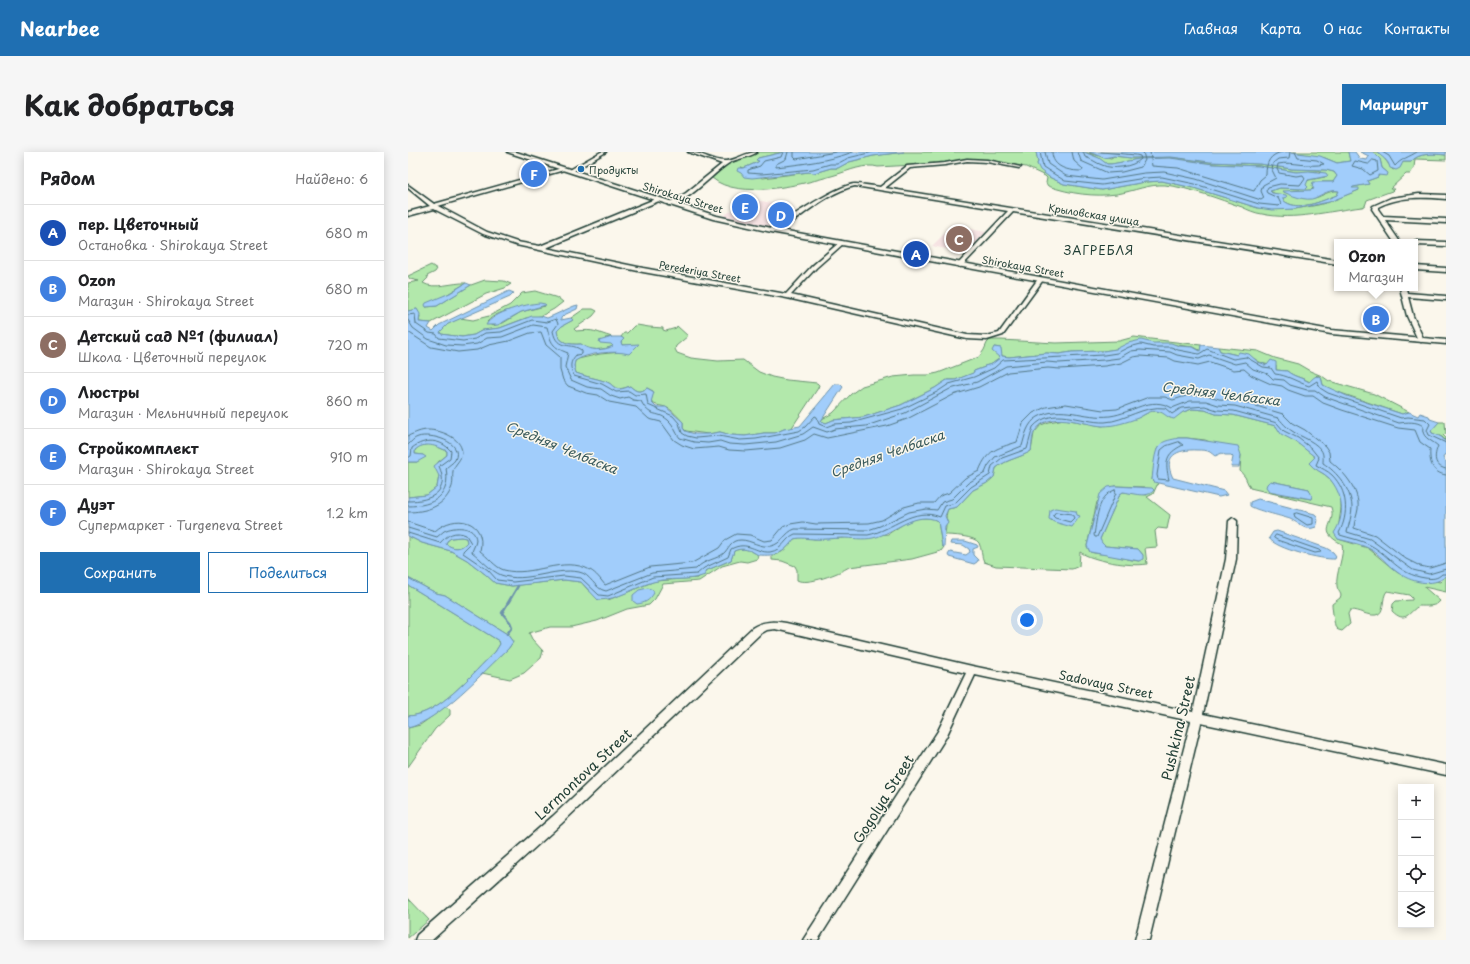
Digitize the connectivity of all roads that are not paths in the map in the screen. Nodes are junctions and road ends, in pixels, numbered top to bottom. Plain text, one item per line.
1 (510, 152) edge
2 (604, 152) edge
3 (690, 152) edge
4 (755, 152) edge
5 (725, 163) junction
6 (1019, 167) dead end
7 (566, 170) junction
8 (408, 186) edge
9 (881, 188) junction
10 (1446, 197) edge
11 (657, 200) junction
12 (670, 204) junction
13 (433, 206) junction
14 (1012, 210) junction
15 (408, 214) edge
16 (1381, 218) junction
17 (1446, 221) edge
18 (776, 231) junction
19 (1395, 239) edge
20 (841, 243) junction
21 (1418, 243) edge
22 (1446, 244) edge
23 (541, 248) junction
24 (1334, 262) edge
25 (960, 265) junction
26 (1418, 268) edge
27 (1446, 270) edge
28 (1040, 280) junction
29 (1403, 291) edge
30 (1404, 295) junction
31 (787, 296) junction
32 (1446, 298) edge
33 (1421, 340) junction
34 (1446, 342) edge
35 (1233, 521) dead end
36 (761, 627) joint
37 (972, 670) junction
38 (1197, 716) junction
39 (1446, 770) edge
40 (422, 940) edge
41 (810, 940) edge
42 (1142, 940) edge

1 - 7 street, Shirokaya Street
2 - 7 street
3 - 5 street
4 - 5 street
5 - 12 street
6 - 9 street
7 - 11 street, Shirokaya Street
7 - 13 street
8 - 13 street, Perederiya Street
9 - 14 street, Крыловская улица
9 - 18 street, Крыловская улица
10 - 16 street
11 - 12 street, Shirokaya Street
11 - 23 street
12 - 18 street, Shirokaya Street
13 - 15 street
13 - 23 street, Perederiya Street
14 - 24 street, Крыловская улица
14 - 25 street
16 - 17 street
16 - 19 street
18 - 20 street, Shirokaya Street
20 - 25 street, Shirokaya Street
20 - 31 street
21 - 22 street
23 - 31 street, Perederiya Street
25 - 28 street, Shirokaya Street
26 - 27 street
28 - 31 street, Perederiya Street
28 - 33 street, Shirokaya Street
29 - 30 street
30 - 32 street
30 - 33 street
33 - 34 street, Shirokaya Street
35 - 38 street, Pushkina Street
36 - 37 street, Sadovaya Street
36 - 40 street, Lermontova Street
37 - 38 street, Sadovaya Street
37 - 41 street, Gogolya Street
38 - 39 street, Sadovaya Street
38 - 42 street, Pushkina Street

